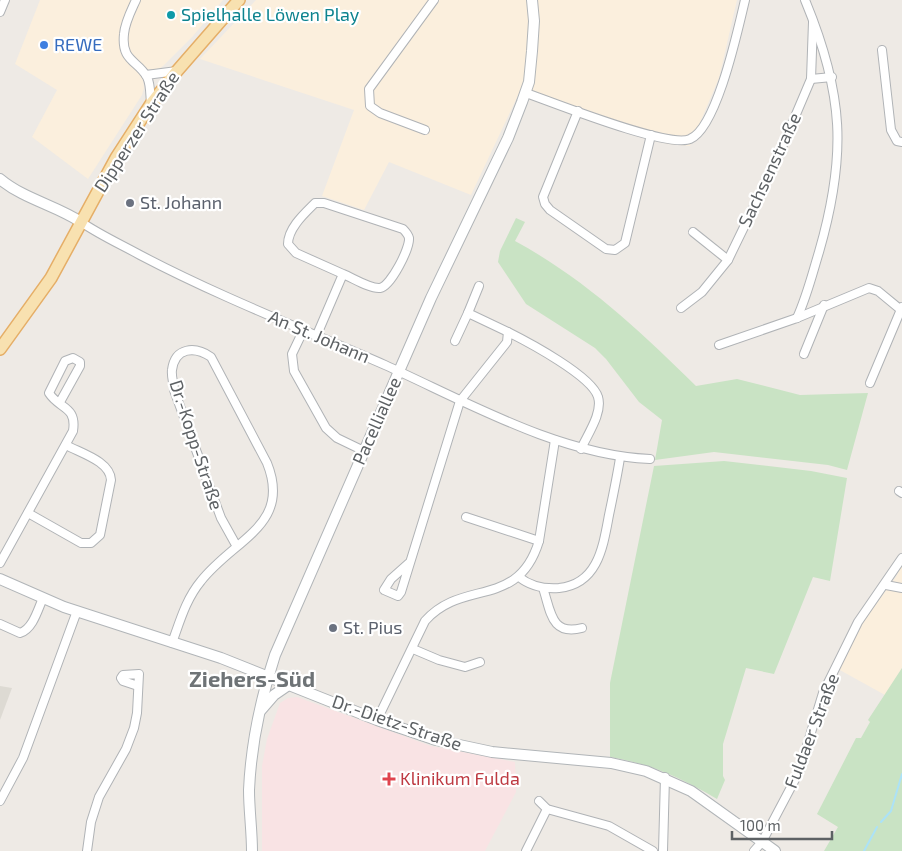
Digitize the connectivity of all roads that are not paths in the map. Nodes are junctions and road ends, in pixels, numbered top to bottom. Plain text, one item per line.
1 (5, 0) edge
2 (136, 0) edge
3 (239, 0) edge
4 (434, 0) edge
5 (532, 0) edge
6 (745, 0) edge
7 (805, 0) edge
8 (0, 12) edge
9 (813, 20) junction
10 (882, 50) dead end
11 (176, 70) junction
12 (146, 75) junction
13 (832, 77) junction
14 (811, 79) junction
15 (526, 93) junction
16 (151, 104) junction
17 (578, 112) junction
18 (425, 130) dead end
19 (650, 135) junction
20 (902, 142) edge
21 (0, 179) edge
22 (81, 222) junction
23 (693, 232) dead end
24 (728, 260) junction
25 (343, 274) junction
26 (479, 286) dead end
27 (807, 297) junction
28 (824, 305) junction
29 (681, 308) dead end
30 (816, 309) junction
31 (468, 313) junction
32 (901, 314) edge
33 (797, 318) junction
34 (303, 331) junction
35 (508, 332) junction
36 (316, 337) junction
37 (455, 341) dead end
38 (719, 345) dead end
39 (0, 348) edge
40 (804, 354) dead end
41 (398, 372) junction
42 (870, 383) dead end
43 (460, 400) junction
44 (60, 402) junction
45 (555, 440) junction
46 (66, 445) junction
47 (581, 448) junction
48 (364, 450) junction
49 (620, 458) junction
50 (650, 459) dead end
51 (28, 513) junction
52 (466, 517) dead end
53 (539, 541) junction
54 (236, 546) junction
55 (902, 558) edge
56 (0, 563) edge
57 (409, 563) dead end
58 (519, 577) junction
59 (0, 579) edge
60 (886, 585) junction
61 (543, 588) junction
62 (902, 588) edge
63 (43, 598) junction
64 (77, 611) junction
65 (0, 624) edge
66 (582, 628) dead end
67 (172, 643) junction
68 (413, 649) junction
69 (480, 662) dead end
70 (269, 676) junction
71 (290, 684) junction
72 (138, 686) dead end
73 (261, 710) junction
74 (378, 720) junction
75 (665, 778) junction
76 (0, 801) edge
77 (539, 801) dead end
78 (547, 809) junction
79 (762, 842) junction
80 (87, 851) edge
81 (252, 851) edge
82 (526, 851) edge
83 (653, 851) edge
84 (663, 851) edge
85 (754, 851) edge
86 (775, 851) edge

1 - 8 street
2 - 12 street
3 - 11 main road, Dipperzer Straße
4 - 18 street
5 - 15 main road, Pacelliallee
6 - 19 street
7 - 9 street
9 - 13 street
9 - 14 street, Sachsenstraße
10 - 20 street
11 - 12 street
11 - 16 main road, Dipperzer Straße
12 - 16 street
13 - 14 street
13 - 27 street
14 - 24 street, Sachsenstraße
15 - 17 street
15 - 41 main road, Pacelliallee
16 - 22 main road, Dipperzer Straße
17 - 19 street
17 - 19 street
21 - 22 main road
22 - 34 street, An St. Johann
22 - 39 main road, Dipperzer Straße
23 - 24 street
24 - 29 street, Sachsenstraße
25 - 25 street
25 - 36 street
26 - 31 street
27 - 30 street
27 - 33 street
28 - 30 street
28 - 32 street
28 - 40 street
30 - 33 street
31 - 35 street
31 - 37 street
32 - 42 street
33 - 38 street
34 - 36 street, An St. Johann
34 - 48 street
35 - 43 street
35 - 47 street
36 - 41 street, An St. Johann
41 - 43 street, An St. Johann
41 - 48 main road, Pacelliallee
43 - 45 street, An St. Johann
43 - 57 street
44 - 44 street
44 - 46 street
45 - 47 street, An St. Johann
45 - 53 street
46 - 51 street
46 - 51 street
47 - 49 street, An St. Johann
48 - 70 main road, Pacelliallee
49 - 50 street, An St. Johann
49 - 61 street
51 - 56 street
52 - 53 street
53 - 58 street
54 - 54 street, Dr.-Kopp-Straße
54 - 67 street, Dr.-Kopp-Straße
55 - 60 street, Fuldaer Straße
58 - 61 street
58 - 68 street
59 - 63 main road, Dr.-Dietz-Straße
60 - 62 street
60 - 79 street, Fuldaer Straße
61 - 66 street
63 - 64 main road, Dr.-Dietz-Straße
63 - 65 street
64 - 67 main road, Dr.-Dietz-Straße
64 - 76 street
67 - 70 main road, Dr.-Dietz-Straße
68 - 69 street
68 - 74 street
70 - 71 main road, Dr.-Dietz-Straße
70 - 73 main road, Pacelliallee
71 - 73 main road
71 - 74 main road, Dr.-Dietz-Straße
72 - 80 street
73 - 81 main road, Pacelliallee
74 - 75 main road, Dr.-Dietz-Straße
75 - 79 main road, Dr.-Dietz-Straße
75 - 84 street
77 - 78 street
78 - 82 street
78 - 83 street
79 - 85 street, Fuldaer Straße
79 - 86 main road, Dr.-Dietz-Straße

